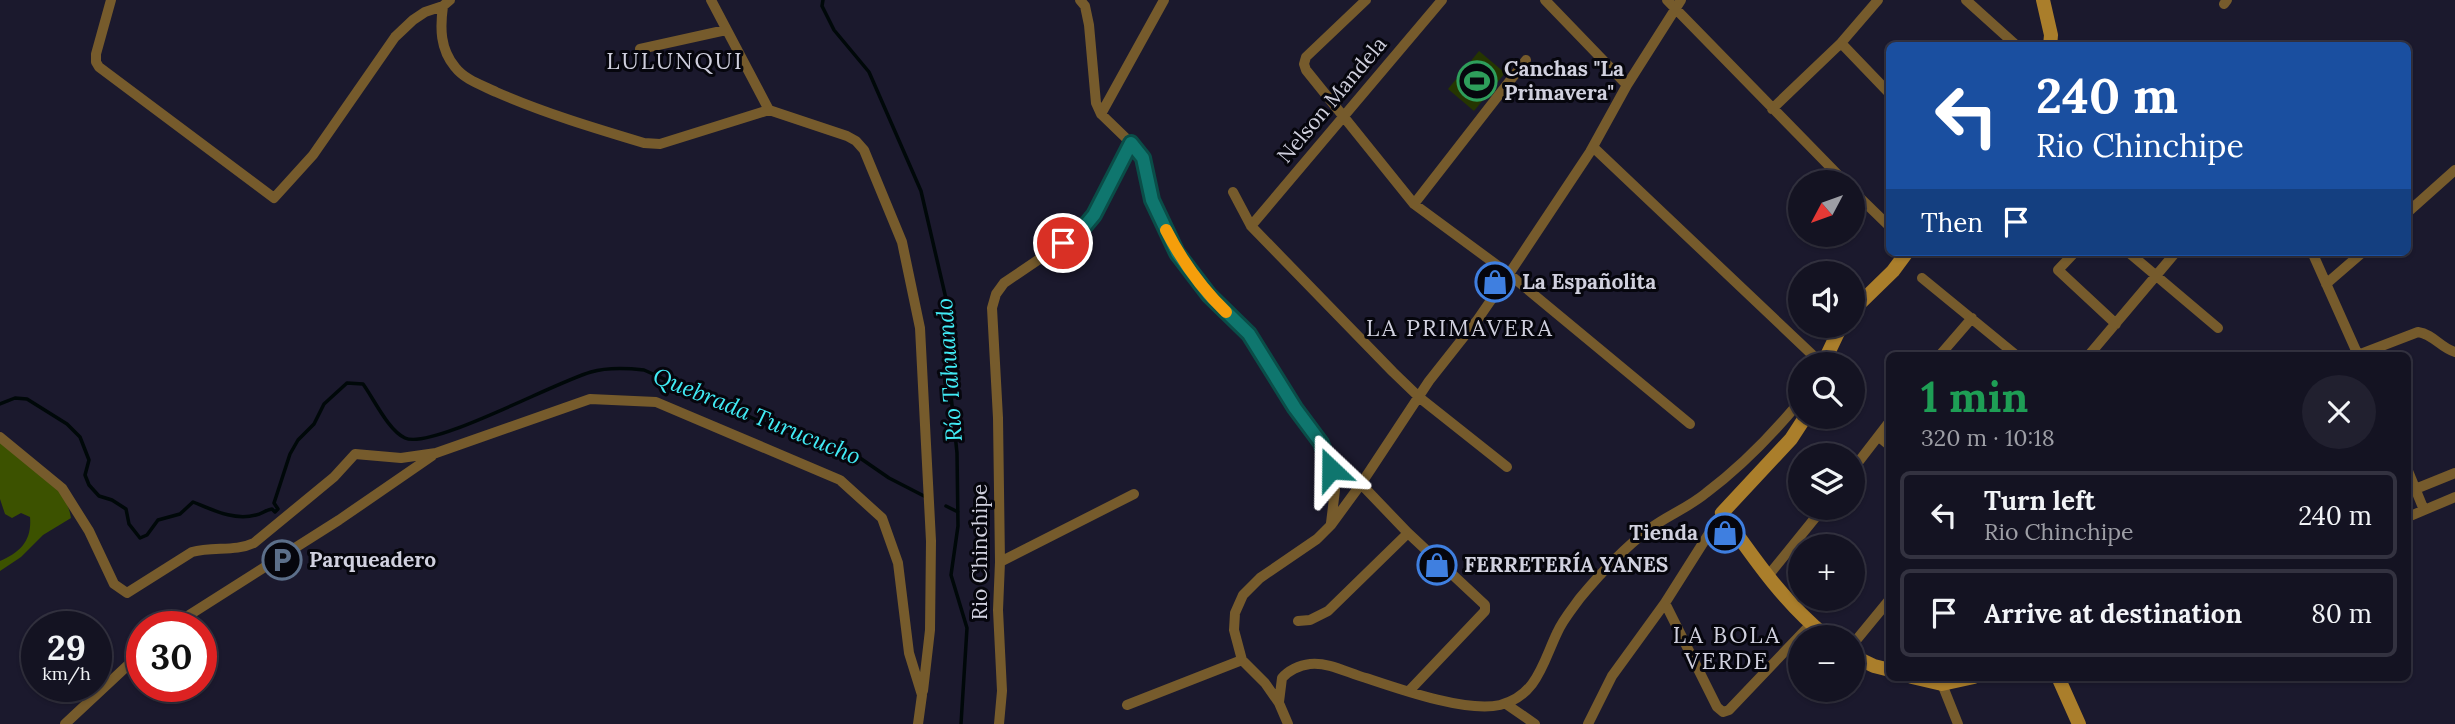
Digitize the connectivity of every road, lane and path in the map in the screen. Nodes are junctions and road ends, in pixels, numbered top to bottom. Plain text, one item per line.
1 (110, 0) edge
2 (710, 0) edge
3 (1080, 0) edge
4 (1164, 0) edge
5 (1366, 0) edge
6 (1442, 0) edge
7 (1545, 0) edge
8 (1878, 0) edge
9 (1966, 0) edge
10 (2043, 0) edge
11 (446, 3) edge
12 (1674, 3) edge
13 (726, 30) junction
14 (2013, 42) edge
15 (2050, 42) edge
16 (1841, 43) junction
17 (640, 48) dead end
18 (1526, 60) dead end
19 (1626, 85) junction
20 (1886, 90) edge
21 (1772, 109) junction
22 (769, 110) junction
23 (1101, 114) junction
24 (1344, 117) junction
25 (1131, 143) junction
26 (1593, 147) junction
27 (1833, 170) edge
28 (2455, 170) edge
29 (1233, 192) dead end
30 (1414, 204) junction
31 (1866, 204) edge
32 (2411, 209) edge
33 (1886, 223) edge
34 (1251, 226) junction
35 (1904, 256) edge
36 (2071, 256) edge
37 (2132, 256) edge
38 (2172, 256) edge
39 (2314, 256) edge
40 (2358, 256) edge
41 (1509, 275) junction
42 (2155, 276) junction
43 (1922, 278) dead end
44 (2326, 284) junction
45 (1865, 298) edge
46 (1972, 318) junction
47 (2116, 324) junction
48 (2218, 328) dead end
49 (1810, 352) edge
50 (1943, 352) edge
51 (2012, 352) edge
52 (2092, 352) edge
53 (2357, 352) edge
54 (2366, 352) edge
55 (2455, 352) edge
56 (1420, 398) junction
57 (1788, 414) edge
58 (1690, 424) dead end
59 (1886, 427) edge
60 (1798, 429) edge
61 (0, 437) edge
62 (1879, 437) junction
63 (1886, 443) edge
64 (436, 453) junction
65 (1865, 454) edge
66 (1507, 467) dead end
67 (2455, 473) edge
68 (1361, 484) junction
69 (2412, 490) edge
70 (1134, 494) dead end
71 (2455, 497) edge
72 (2424, 510) junction
73 (1722, 513) junction
74 (2411, 516) edge
75 (1813, 520) edge
76 (1331, 525) junction
77 (1408, 533) junction
78 (1000, 562) junction
79 (1768, 576) junction
80 (1665, 603) junction
81 (1886, 604) edge
82 (196, 611) edge
83 (1298, 621) dead end
84 (1811, 624) joint
85 (1865, 629) edge
86 (1242, 660) junction
87 (1865, 662) edge
88 (126, 667) edge
89 (1886, 669) edge
90 (1929, 681) edge
91 (1956, 681) edge
92 (2060, 681) edge
93 (1942, 684) junction
94 (1409, 691) junction
95 (922, 695) junction
96 (1279, 703) junction
97 (1506, 704) junction
98 (1127, 705) dead end
99 (65, 724) edge
100 (918, 724) edge
101 (999, 724) edge
102 (1288, 724) edge
103 (1535, 724) edge
104 (1588, 724) edge
105 (1958, 724) edge
106 (2079, 724) edge

1 - 11 street
2 - 13 street
3 - 23 street
4 - 23 street
5 - 24 street
6 - 24 street, Nelson Mandela
7 - 19 street
8 - 16 street
9 - 14 street
10 - 15 main road
11 - 22 street
12 - 19 street
12 - 21 street
13 - 17 street
13 - 22 street
16 - 20 street
16 - 21 street
18 - 30 street
19 - 26 street
21 - 27 street
22 - 95 street
23 - 25 street
24 - 30 street
24 - 34 street, Nelson Mandela
25 - 76 street
25 - 78 street, Rio Chinchipe
26 - 41 street
26 - 49 street
28 - 32 street
29 - 34 street
30 - 41 street
31 - 33 street
34 - 56 street
35 - 45 main road
36 - 47 street
37 - 42 street
38 - 42 street
39 - 44 street
40 - 44 street
41 - 56 street
41 - 58 street
42 - 47 street
42 - 48 street
43 - 46 street
44 - 53 street
46 - 50 street
46 - 51 street
47 - 52 street
54 - 55 street
56 - 66 street
56 - 68 street
57 - 97 street
59 - 62 street
60 - 73 main road
61 - 64 street
62 - 63 street
62 - 65 street
64 - 82 street
64 - 95 street
67 - 69 street
68 - 76 street
68 - 77 street
69 - 72 street
70 - 78 street
71 - 72 street
72 - 74 street
73 - 79 main road
73 - 80 street
75 - 79 street
76 - 86 street
77 - 83 street
77 - 94 street
78 - 101 street, Rio Chinchipe
79 - 84 main road
80 - 84 street
80 - 104 street
81 - 85 street
86 - 96 street
86 - 98 street
87 - 89 main road
88 - 99 street
90 - 93 main road
91 - 93 main road
92 - 106 main road
93 - 105 street
94 - 96 street
94 - 97 street
95 - 100 street
96 - 102 street
97 - 103 street

